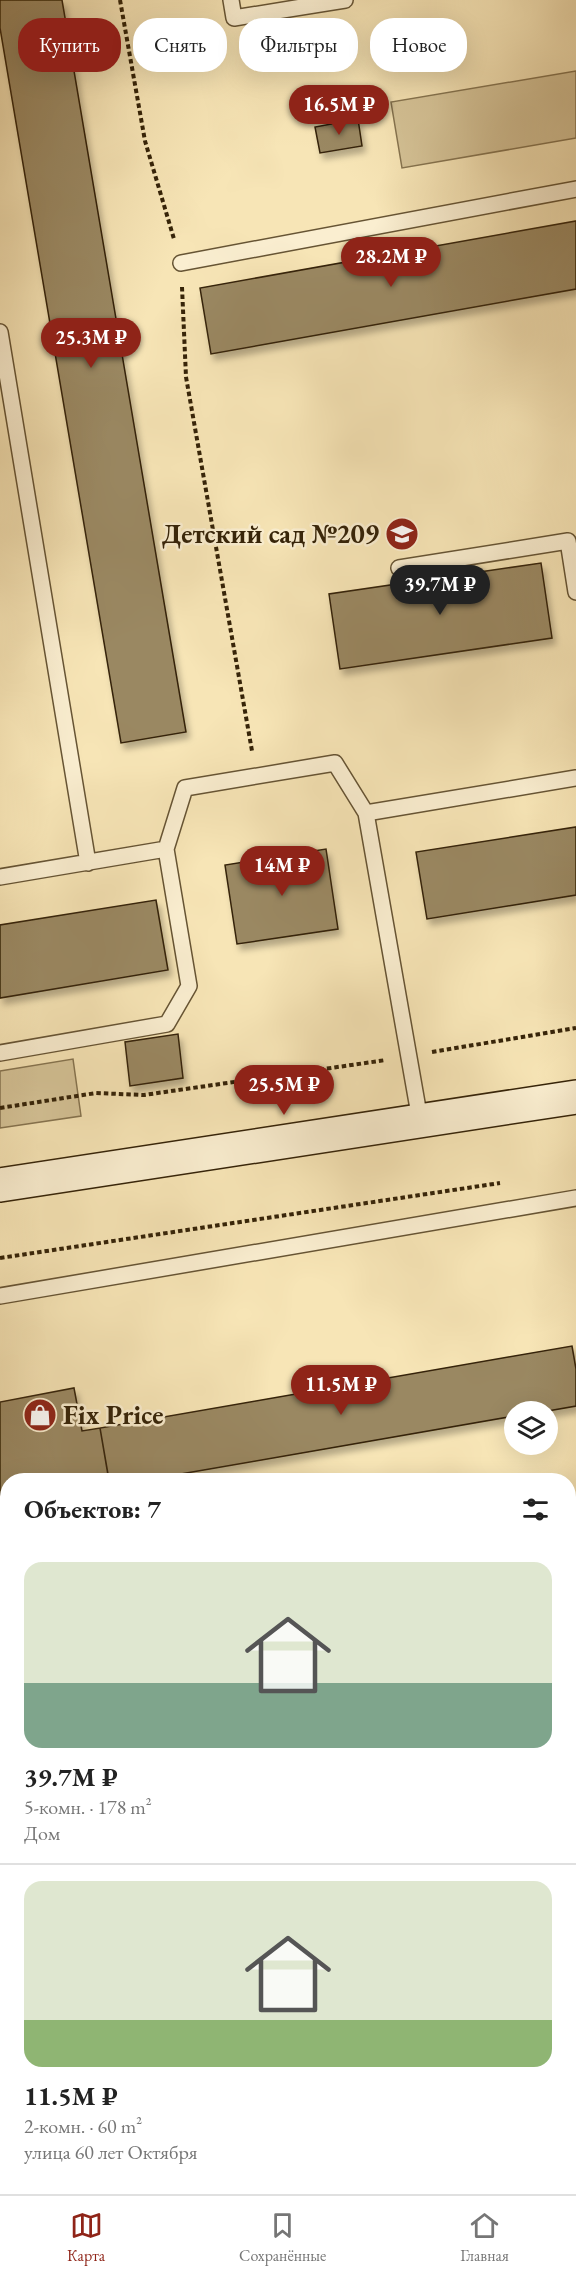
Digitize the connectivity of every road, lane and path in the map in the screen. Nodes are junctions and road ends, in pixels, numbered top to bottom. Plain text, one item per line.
1 (120, 0) edge
2 (231, 0) edge
3 (345, 0) edge
4 (576, 189) edge
5 (181, 263) junction
6 (0, 332) edge
7 (399, 568) dead end
8 (576, 592) edge
9 (257, 775) junction
10 (576, 778) edge
11 (366, 813) junction
12 (166, 849) junction
13 (88, 863) junction
14 (0, 877) edge
15 (576, 1028) edge
16 (0, 1053) edge
17 (409, 1057) junction
18 (576, 1097) edge
19 (0, 1108) edge
20 (420, 1120) junction
21 (497, 1182) dead end
22 (0, 1185) edge
23 (576, 1198) edge
24 (0, 1258) edge
25 (0, 1296) edge

1 - 5 path
2 - 3 lane
4 - 5 lane
5 - 9 path
6 - 13 lane
7 - 8 lane
9 - 11 lane
9 - 12 lane
10 - 11 lane
11 - 17 lane
12 - 13 lane
12 - 16 lane
13 - 14 lane
15 - 17 path
17 - 19 path
17 - 20 lane
18 - 20 main road
20 - 22 main road
21 - 24 path
23 - 25 lane

